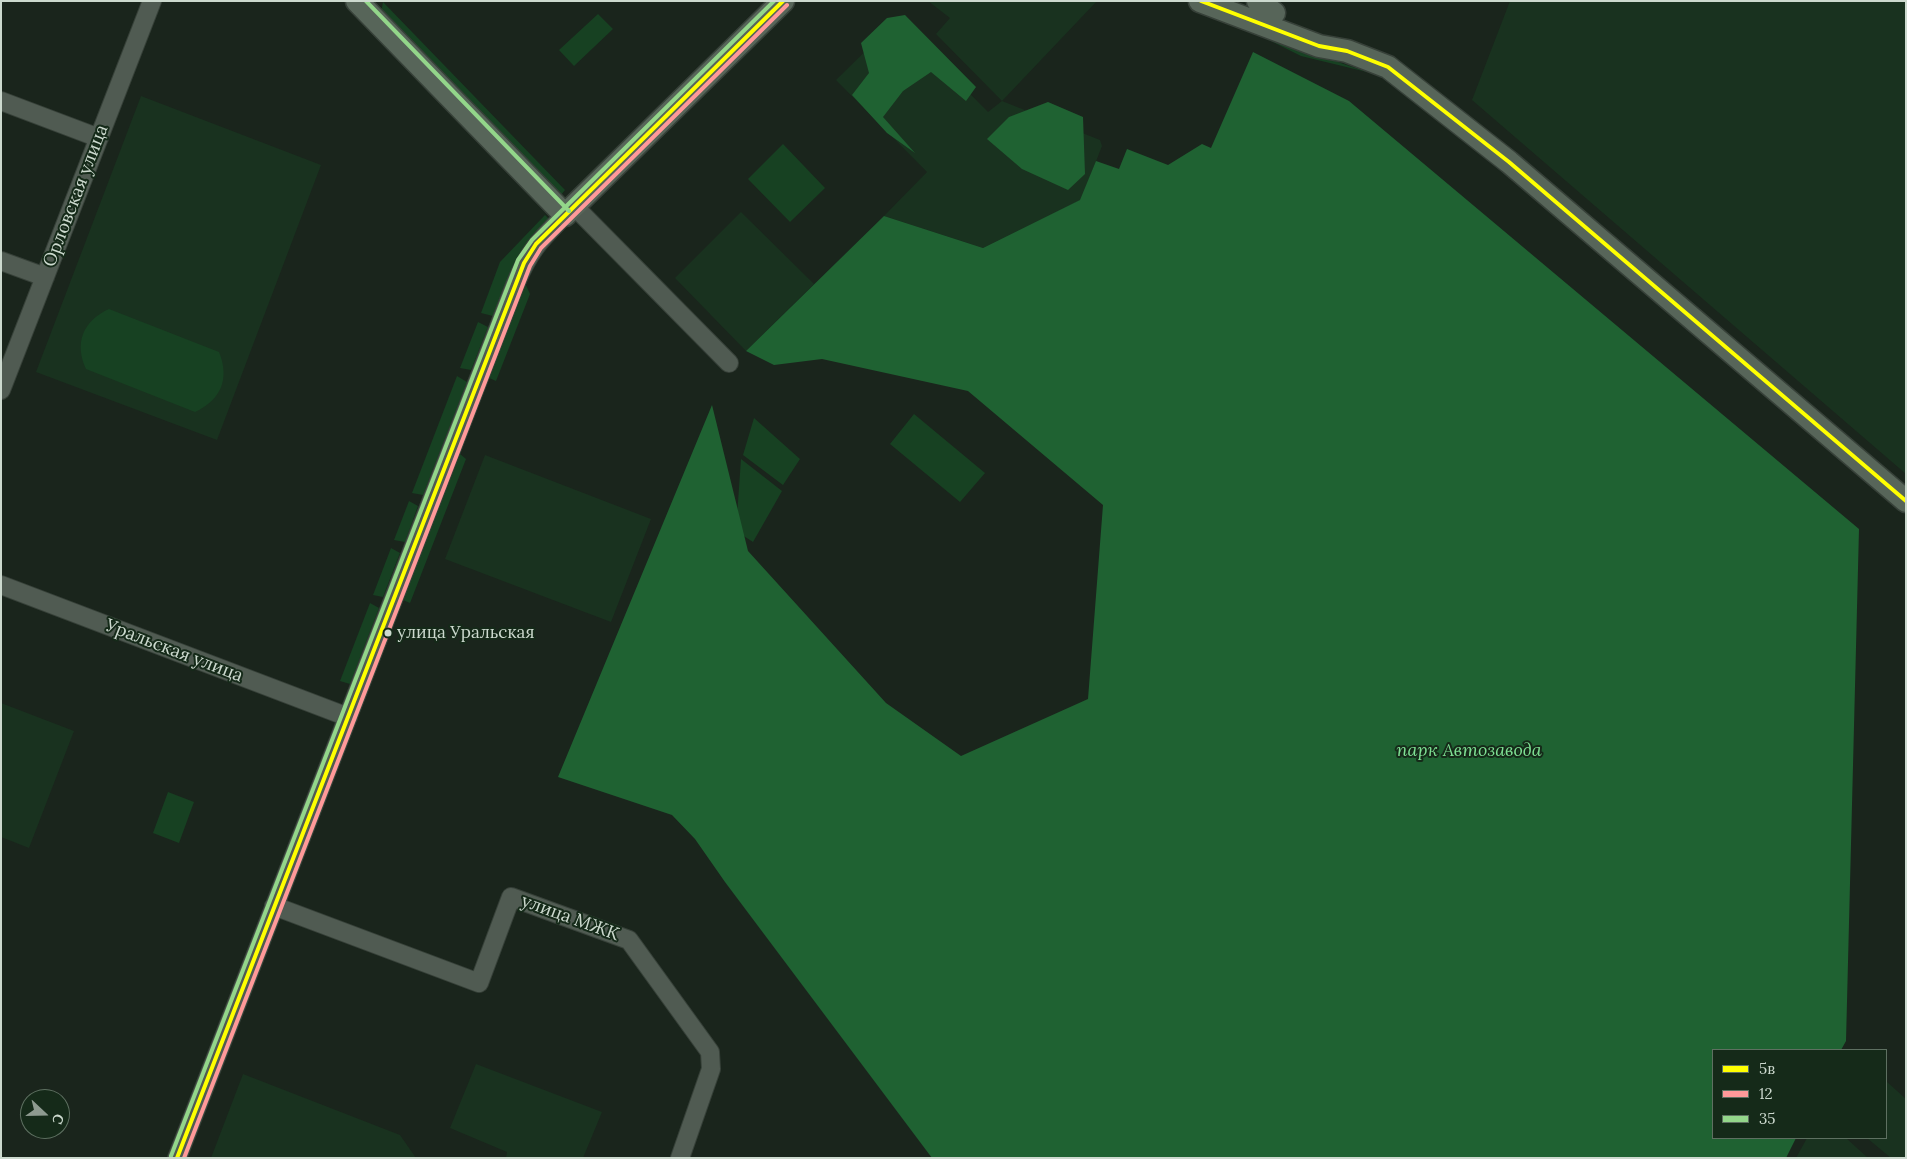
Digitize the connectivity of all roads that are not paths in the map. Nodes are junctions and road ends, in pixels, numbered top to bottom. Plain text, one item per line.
1 (152, 1) edge
2 (357, 1) edge
3 (782, 1) edge
4 (1200, 1) edge
5 (1244, 1) edge
6 (1266, 7) edge
7 (1347, 51) junction
8 (1, 101) edge
9 (98, 138) junction
10 (570, 210) junction
11 (1, 261) edge
12 (45, 277) junction
13 (729, 364) dead end
14 (1, 390) edge
15 (1906, 501) edge
16 (1, 585) edge
17 (348, 717) junction
18 (274, 906) junction
19 (177, 1158) edge
20 (680, 1158) edge

1 - 9 street, Орловская улица
2 - 10 main road
3 - 10 main road
4 - 7 main road
5 - 6 main road
6 - 7 main road
7 - 15 main road
8 - 9 street
9 - 12 street, Орловская улица
10 - 13 street
10 - 17 street
11 - 12 street
12 - 14 street, Орловская улица
16 - 17 street, Уральская улица
17 - 18 street
18 - 19 street
18 - 20 street, улица МЖК

